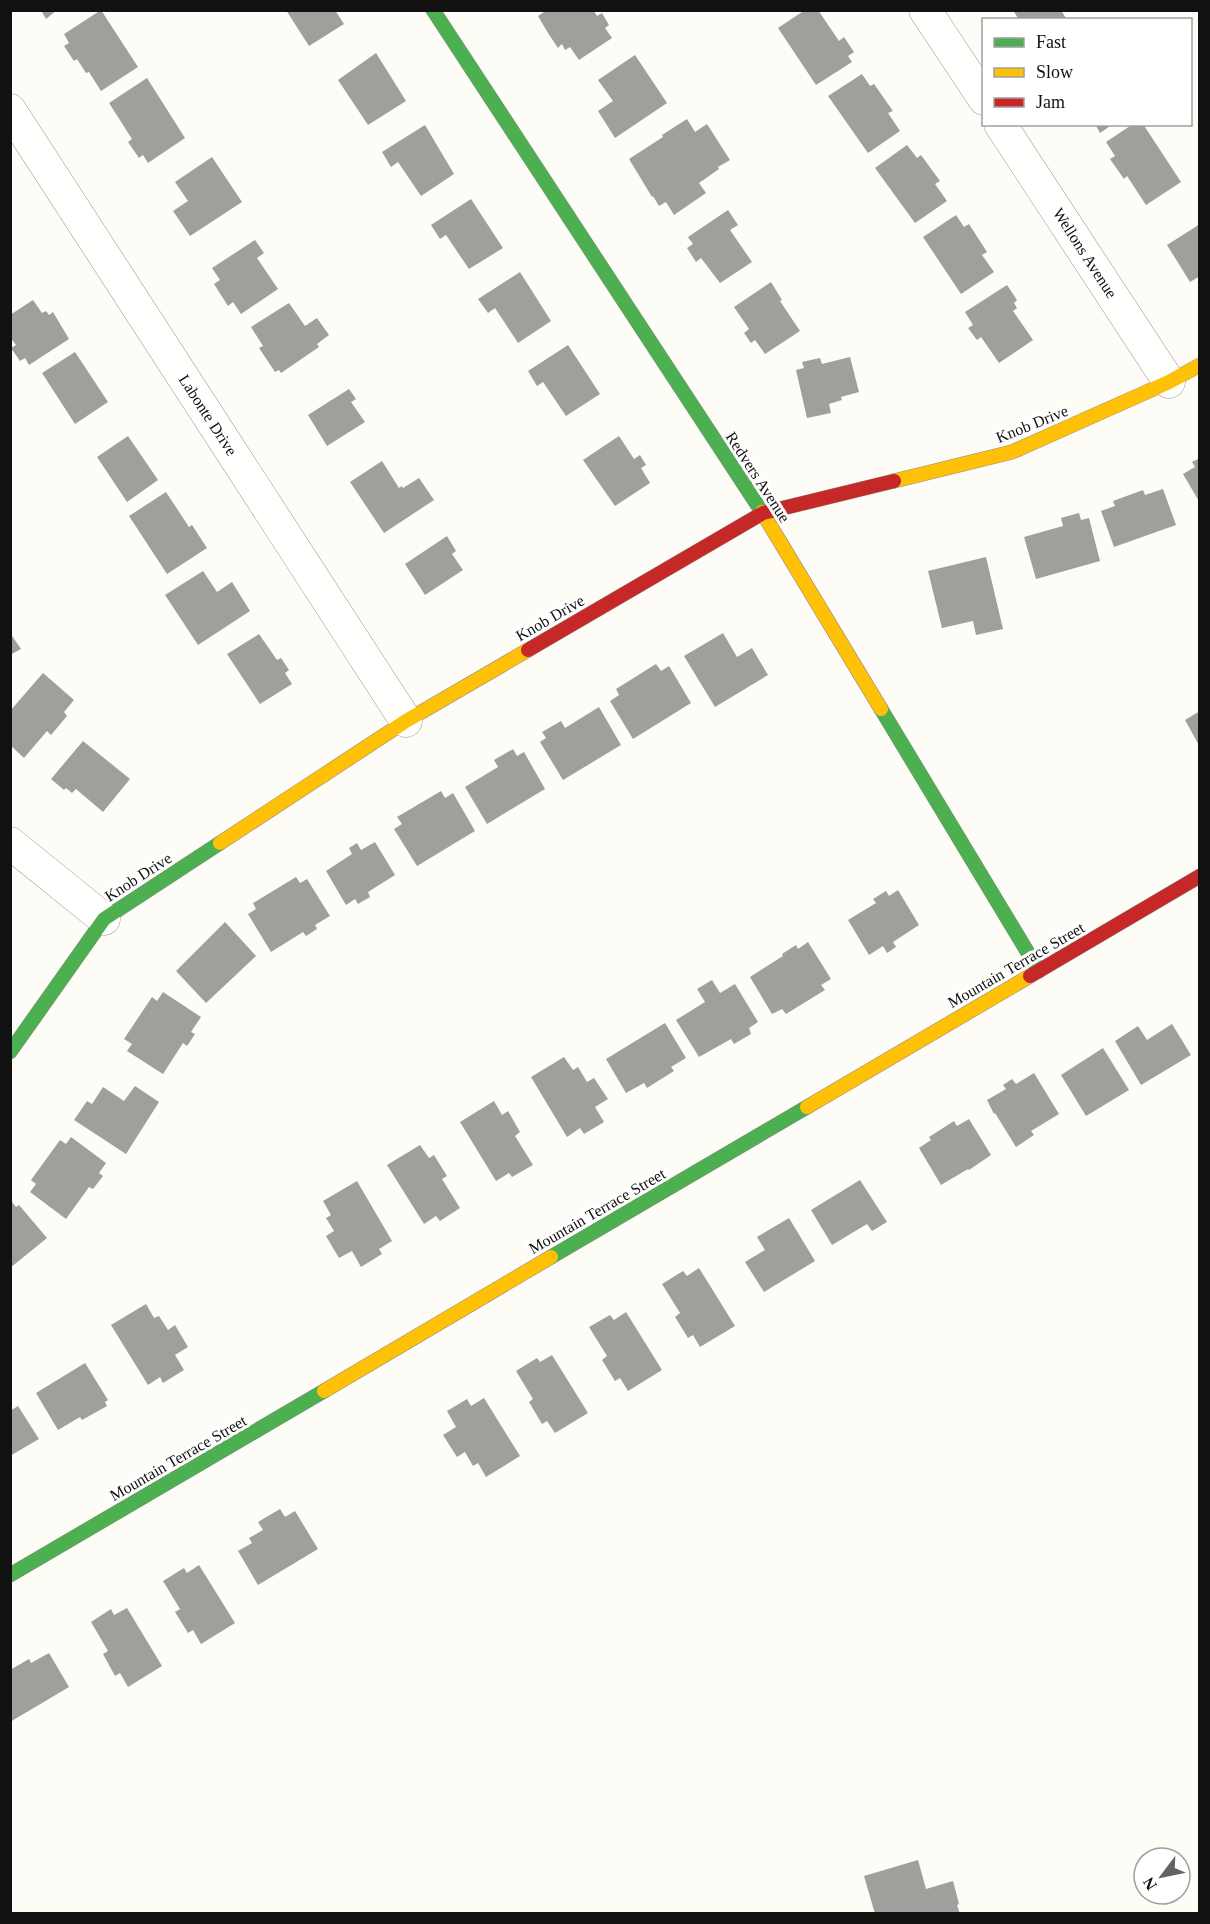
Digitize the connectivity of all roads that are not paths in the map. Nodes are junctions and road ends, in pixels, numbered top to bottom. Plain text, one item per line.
1 (434, 10) edge
2 (925, 10) edge
3 (982, 96) edge
4 (10, 110) edge
5 (1001, 126) edge
6 (1200, 365) edge
7 (1169, 382) junction
8 (763, 513) junction
9 (406, 721) junction
10 (10, 843) edge
11 (1200, 876) edge
12 (104, 919) junction
13 (1039, 971) junction
14 (10, 1052) edge
15 (10, 1575) edge

1 - 8 street, Redvers Avenue
2 - 3 street
4 - 9 street, Labonte Drive
5 - 7 street, Wellons Avenue
6 - 7 street, Knob Drive
7 - 8 street, Knob Drive
8 - 9 street, Knob Drive
8 - 13 street, Redvers Avenue
9 - 12 street, Knob Drive
10 - 12 street
11 - 13 street, Mountain Terrace Street
12 - 14 street, Knob Drive
13 - 15 street, Mountain Terrace Street

